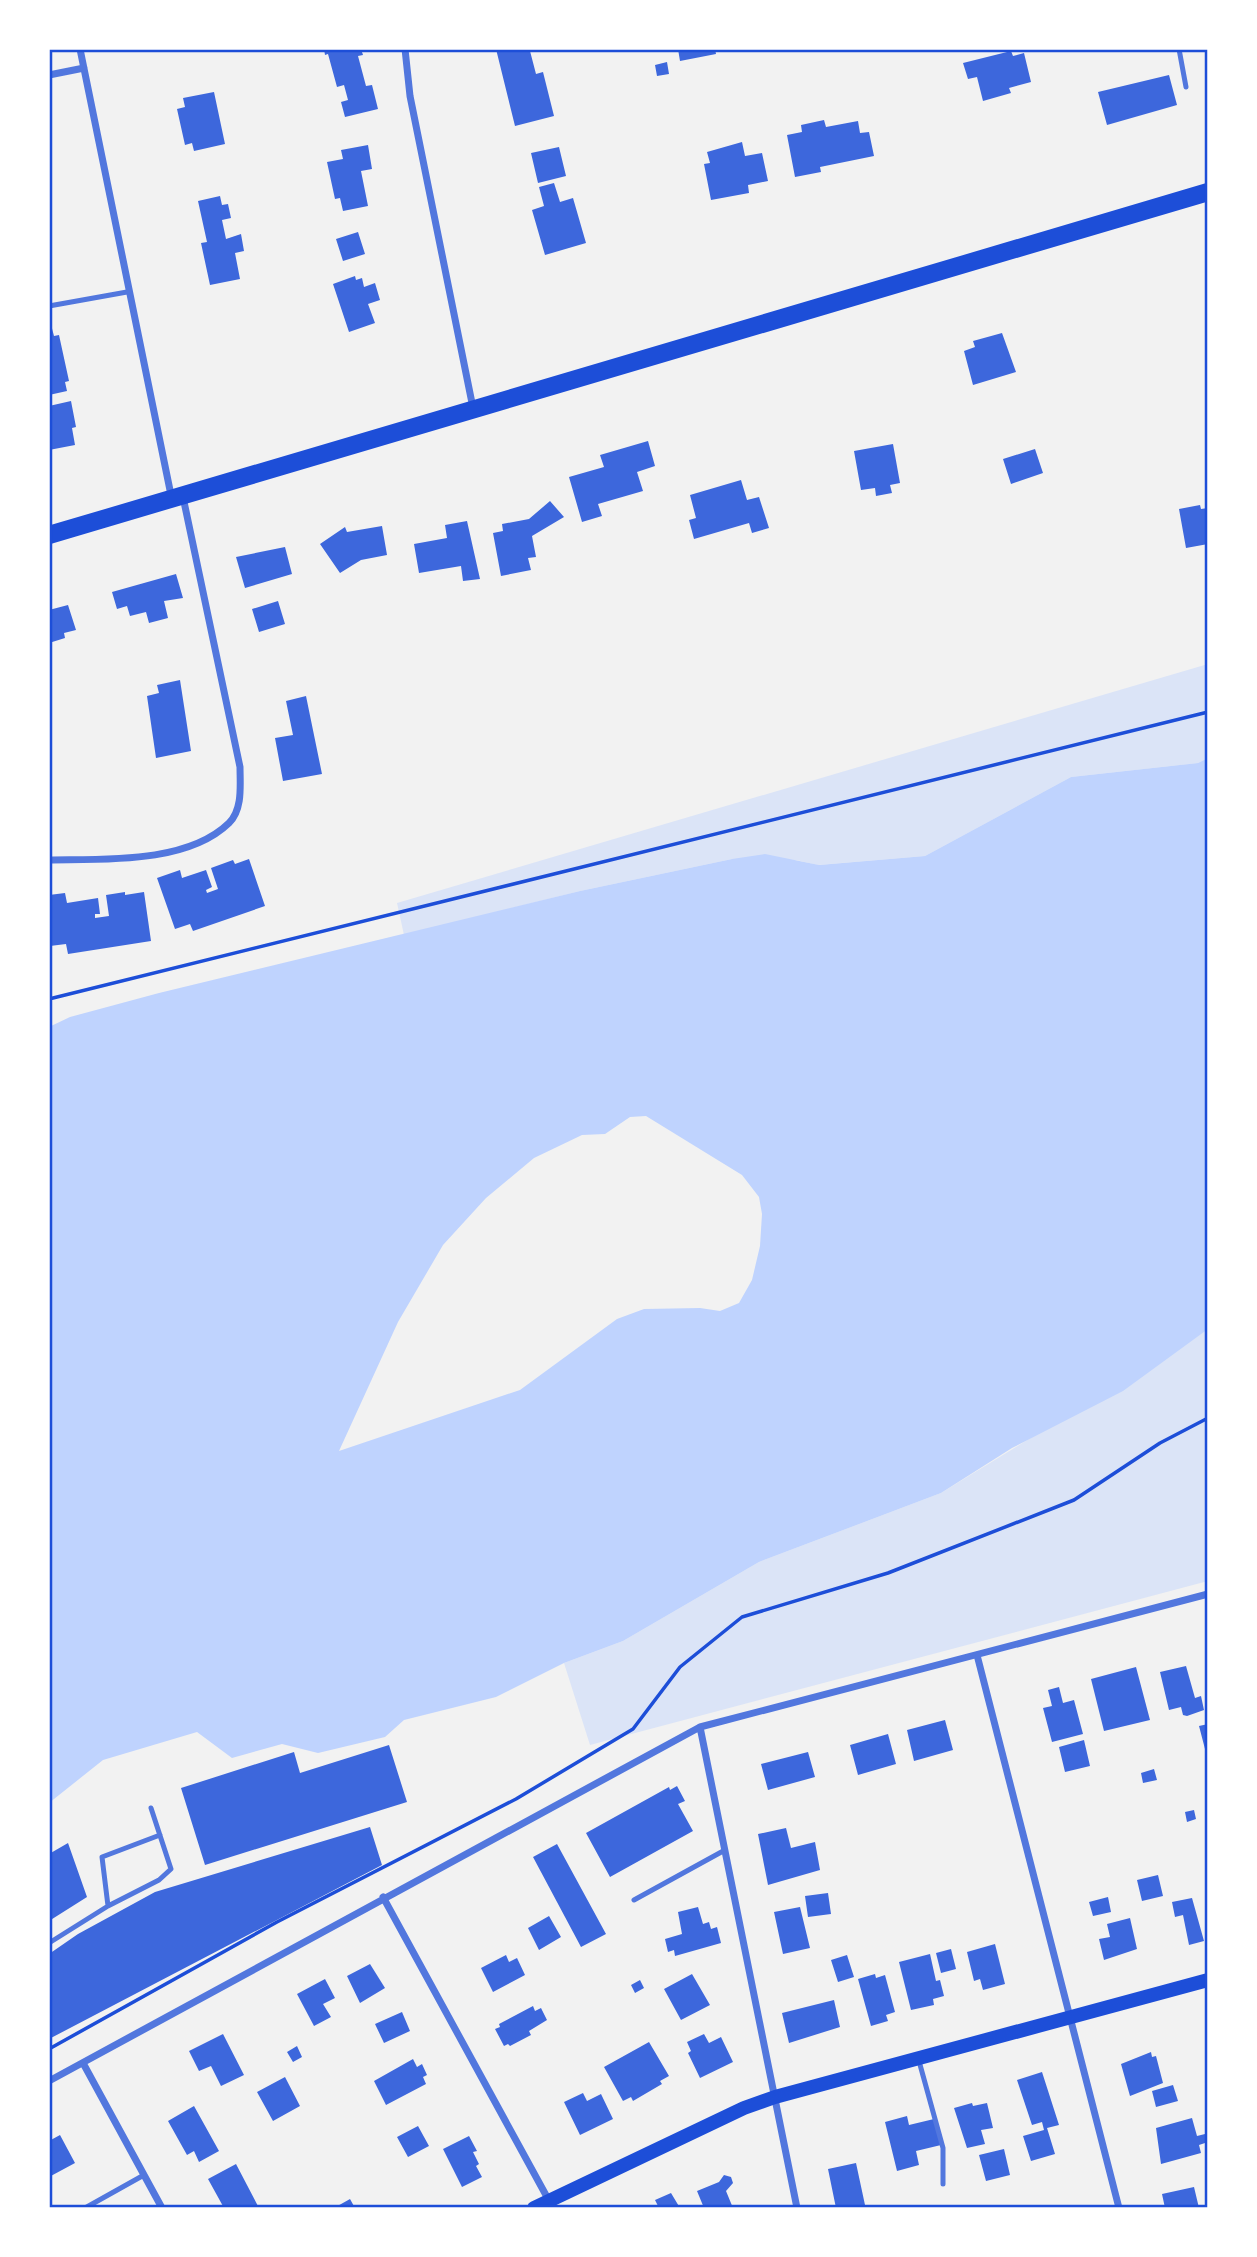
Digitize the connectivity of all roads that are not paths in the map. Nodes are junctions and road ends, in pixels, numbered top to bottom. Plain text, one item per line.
1 (80, 49) edge
2 (405, 49) edge
3 (1179, 49) edge
4 (84, 68) junction
5 (49, 75) edge
6 (1186, 87) dead end
7 (1208, 192) edge
8 (127, 292) junction
9 (49, 306) edge
10 (473, 408) junction
11 (178, 498) junction
12 (49, 535) edge
13 (49, 860) edge
14 (1208, 1594) edge
15 (977, 1655) junction
16 (700, 1727) junction
17 (151, 1808) dead end
18 (160, 1835) junction
19 (724, 1850) junction
20 (383, 1897) junction
21 (634, 1900) dead end
22 (108, 1906) junction
23 (49, 1943) edge
24 (1208, 1980) edge
25 (1070, 2017) junction
26 (918, 2058) junction
27 (83, 2063) junction
28 (49, 2081) edge
29 (775, 2097) junction
30 (144, 2175) junction
31 (943, 2184) dead end
32 (551, 2204) edge
33 (85, 2208) edge
34 (162, 2208) edge
35 (534, 2208) edge
36 (797, 2208) edge
37 (1119, 2208) edge

1 - 4 street
2 - 10 street
3 - 6 lane
4 - 5 street
4 - 8 street
7 - 10 main road
8 - 9 lane
8 - 11 street
10 - 11 main road
11 - 12 main road
11 - 13 street
14 - 15 street
15 - 16 street
15 - 25 street
16 - 19 street
16 - 20 street
17 - 18 lane
18 - 22 lane
18 - 22 lane
19 - 21 lane
19 - 29 street
20 - 27 street
20 - 32 street
22 - 23 lane
24 - 25 main road
25 - 26 main road
25 - 37 street
26 - 29 main road
26 - 31 lane
27 - 28 street
27 - 30 street
29 - 32 main road
29 - 36 street
30 - 33 lane
30 - 34 street
32 - 35 main road

